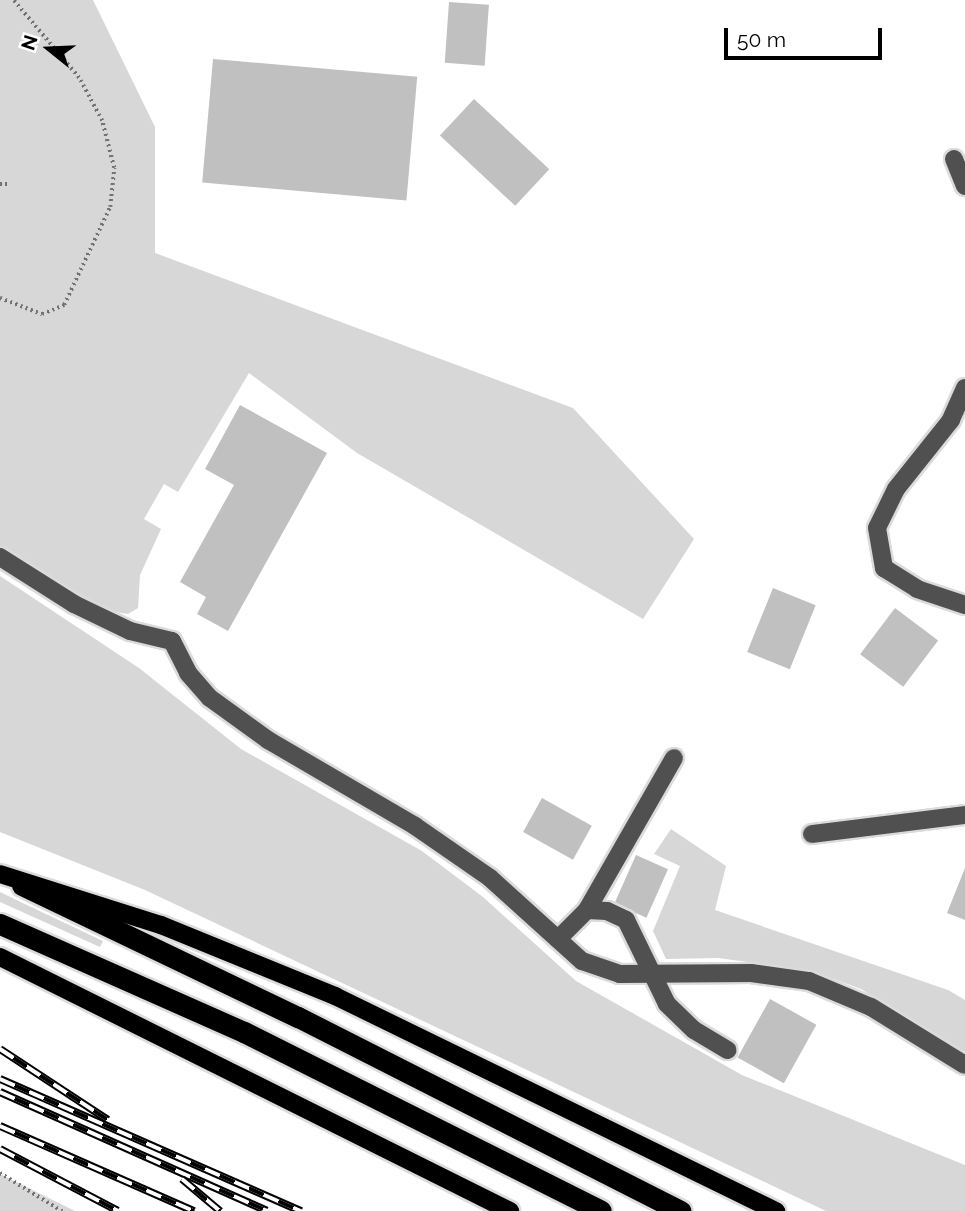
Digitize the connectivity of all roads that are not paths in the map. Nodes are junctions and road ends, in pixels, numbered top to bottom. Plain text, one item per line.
1 (954, 159) dead end
2 (965, 186) edge
3 (965, 388) edge
4 (0, 557) edge
5 (965, 605) edge
6 (674, 758) dead end
7 (965, 815) edge
8 (812, 834) dead end
9 (0, 874) edge
10 (22, 885) junction
11 (587, 910) junction
12 (0, 923) edge
13 (558, 939) junction
14 (0, 957) edge
15 (655, 976) junction
16 (727, 1050) dead end
17 (965, 1065) edge
18 (510, 1211) edge
19 (601, 1211) edge
20 (681, 1211) edge
21 (776, 1211) edge

1 - 2 street
3 - 5 street
4 - 13 street
6 - 11 street
7 - 8 street
9 - 10 main road
10 - 20 highway
10 - 21 main road
11 - 13 street
11 - 15 street
12 - 19 highway
13 - 15 street
14 - 18 main road
15 - 16 street
15 - 17 street

